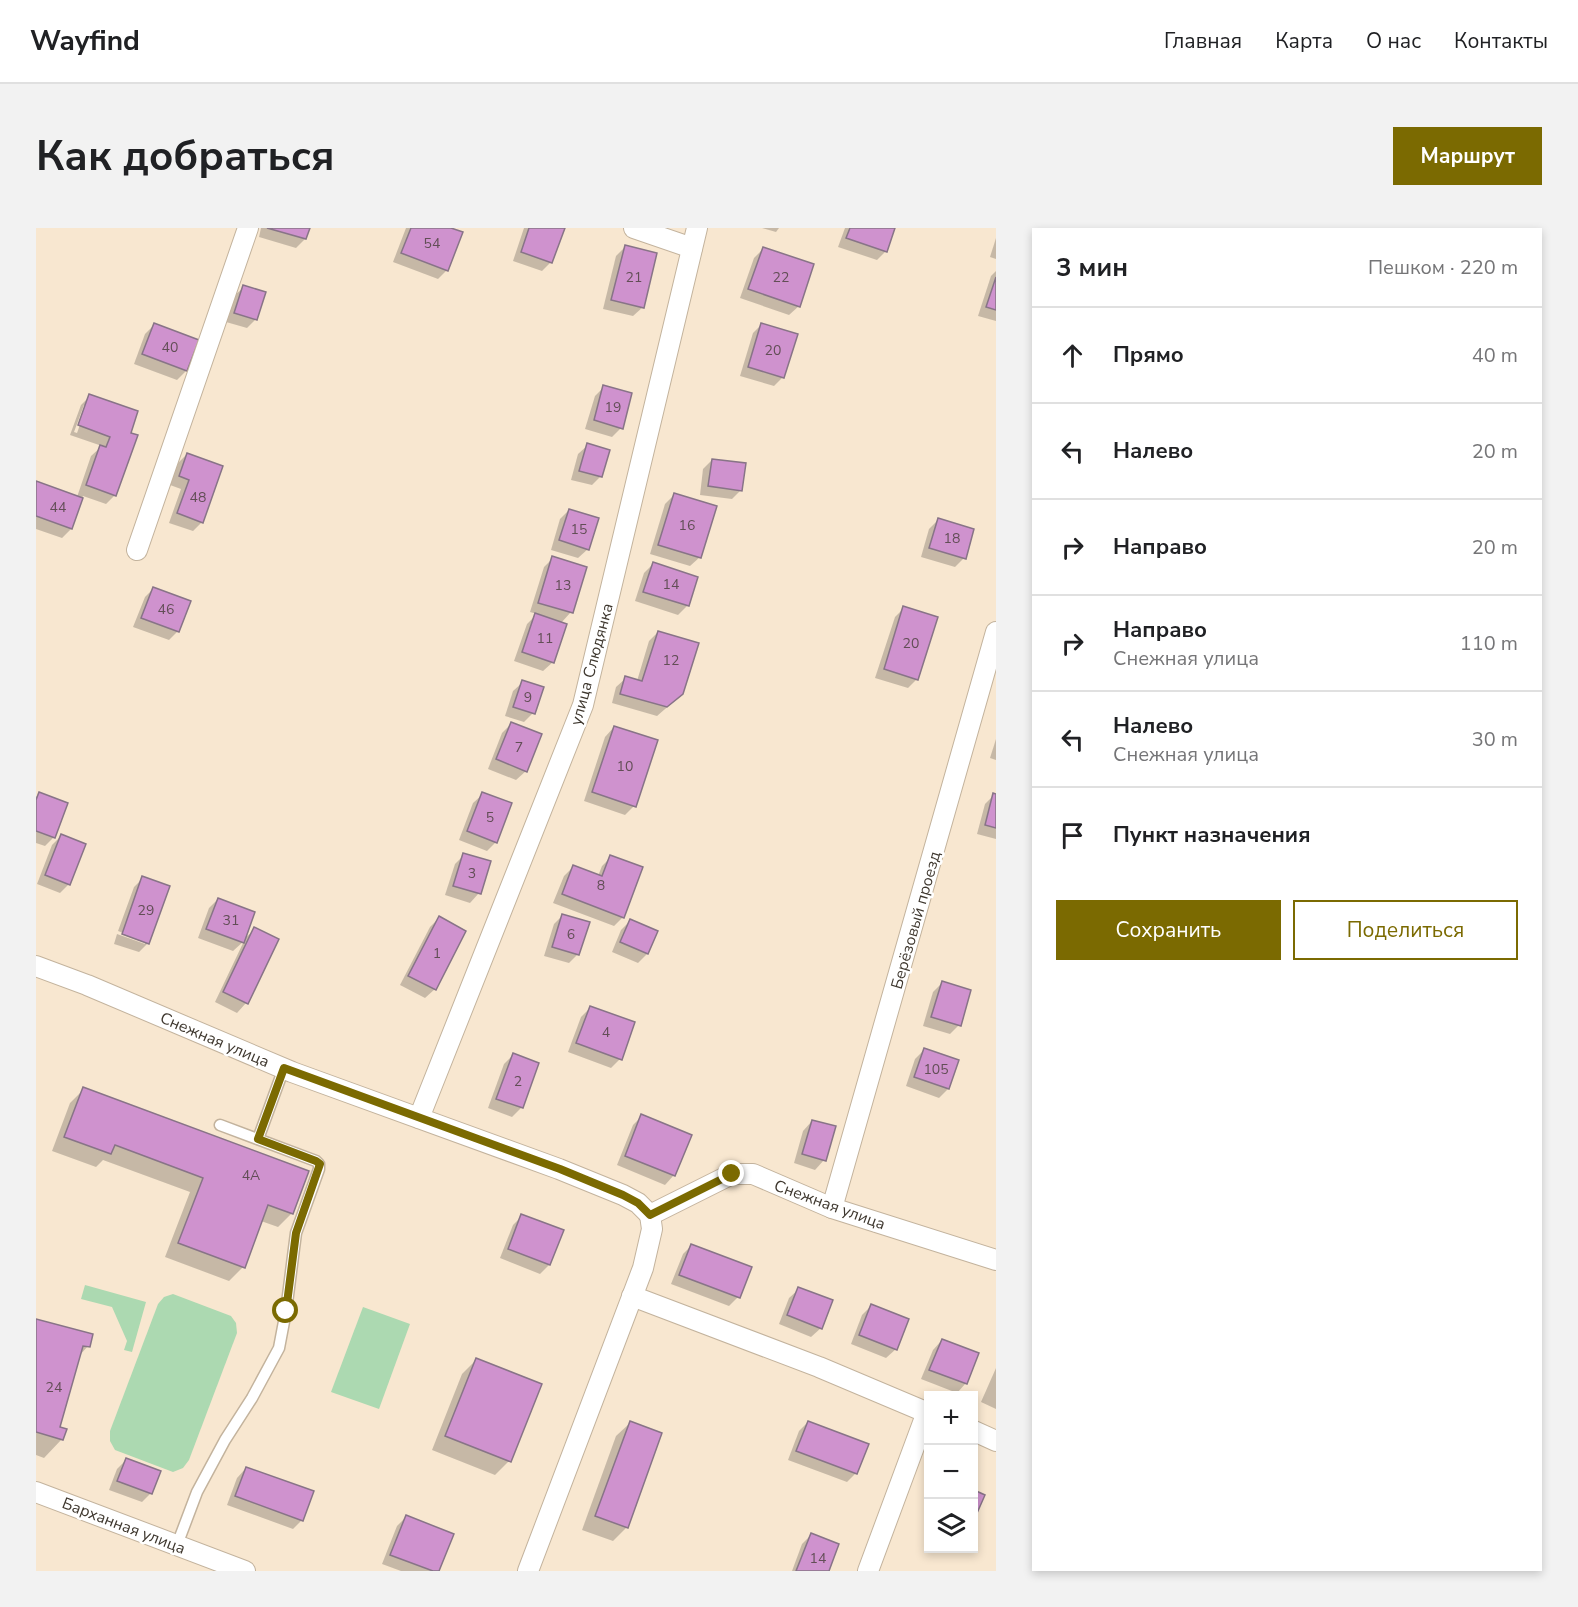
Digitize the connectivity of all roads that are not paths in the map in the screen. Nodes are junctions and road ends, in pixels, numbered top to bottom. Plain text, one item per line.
1 (248, 228) edge
2 (634, 228) edge
3 (697, 228) edge
4 (692, 248) junction
5 (137, 550) dead end
6 (996, 632) edge
7 (36, 966) edge
8 (284, 1068) junction
9 (419, 1118) junction
10 (220, 1125) dead end
11 (258, 1139) junction
12 (832, 1209) junction
13 (650, 1215) junction
14 (996, 1260) edge
15 (632, 1296) junction
16 (924, 1410) edge
17 (924, 1423) edge
18 (978, 1433) edge
19 (996, 1441) edge
20 (36, 1492) edge
21 (177, 1545) junction
22 (245, 1571) edge
23 (528, 1571) edge
24 (868, 1571) edge

1 - 5 street
2 - 4 street
3 - 4 street, улица Слюдянка
4 - 9 street, улица Слюдянка
6 - 12 street, Берёзовый проезд
7 - 8 street, Снежная улица
8 - 9 street, Снежная улица
8 - 11 lane
9 - 13 street, Снежная улица
10 - 11 lane
11 - 21 lane
12 - 13 street, Снежная улица
12 - 14 street, Снежная улица
13 - 15 street
15 - 16 street
15 - 23 street
17 - 24 street
18 - 19 street
20 - 21 street, Барханная улица
21 - 22 street, Барханная улица

